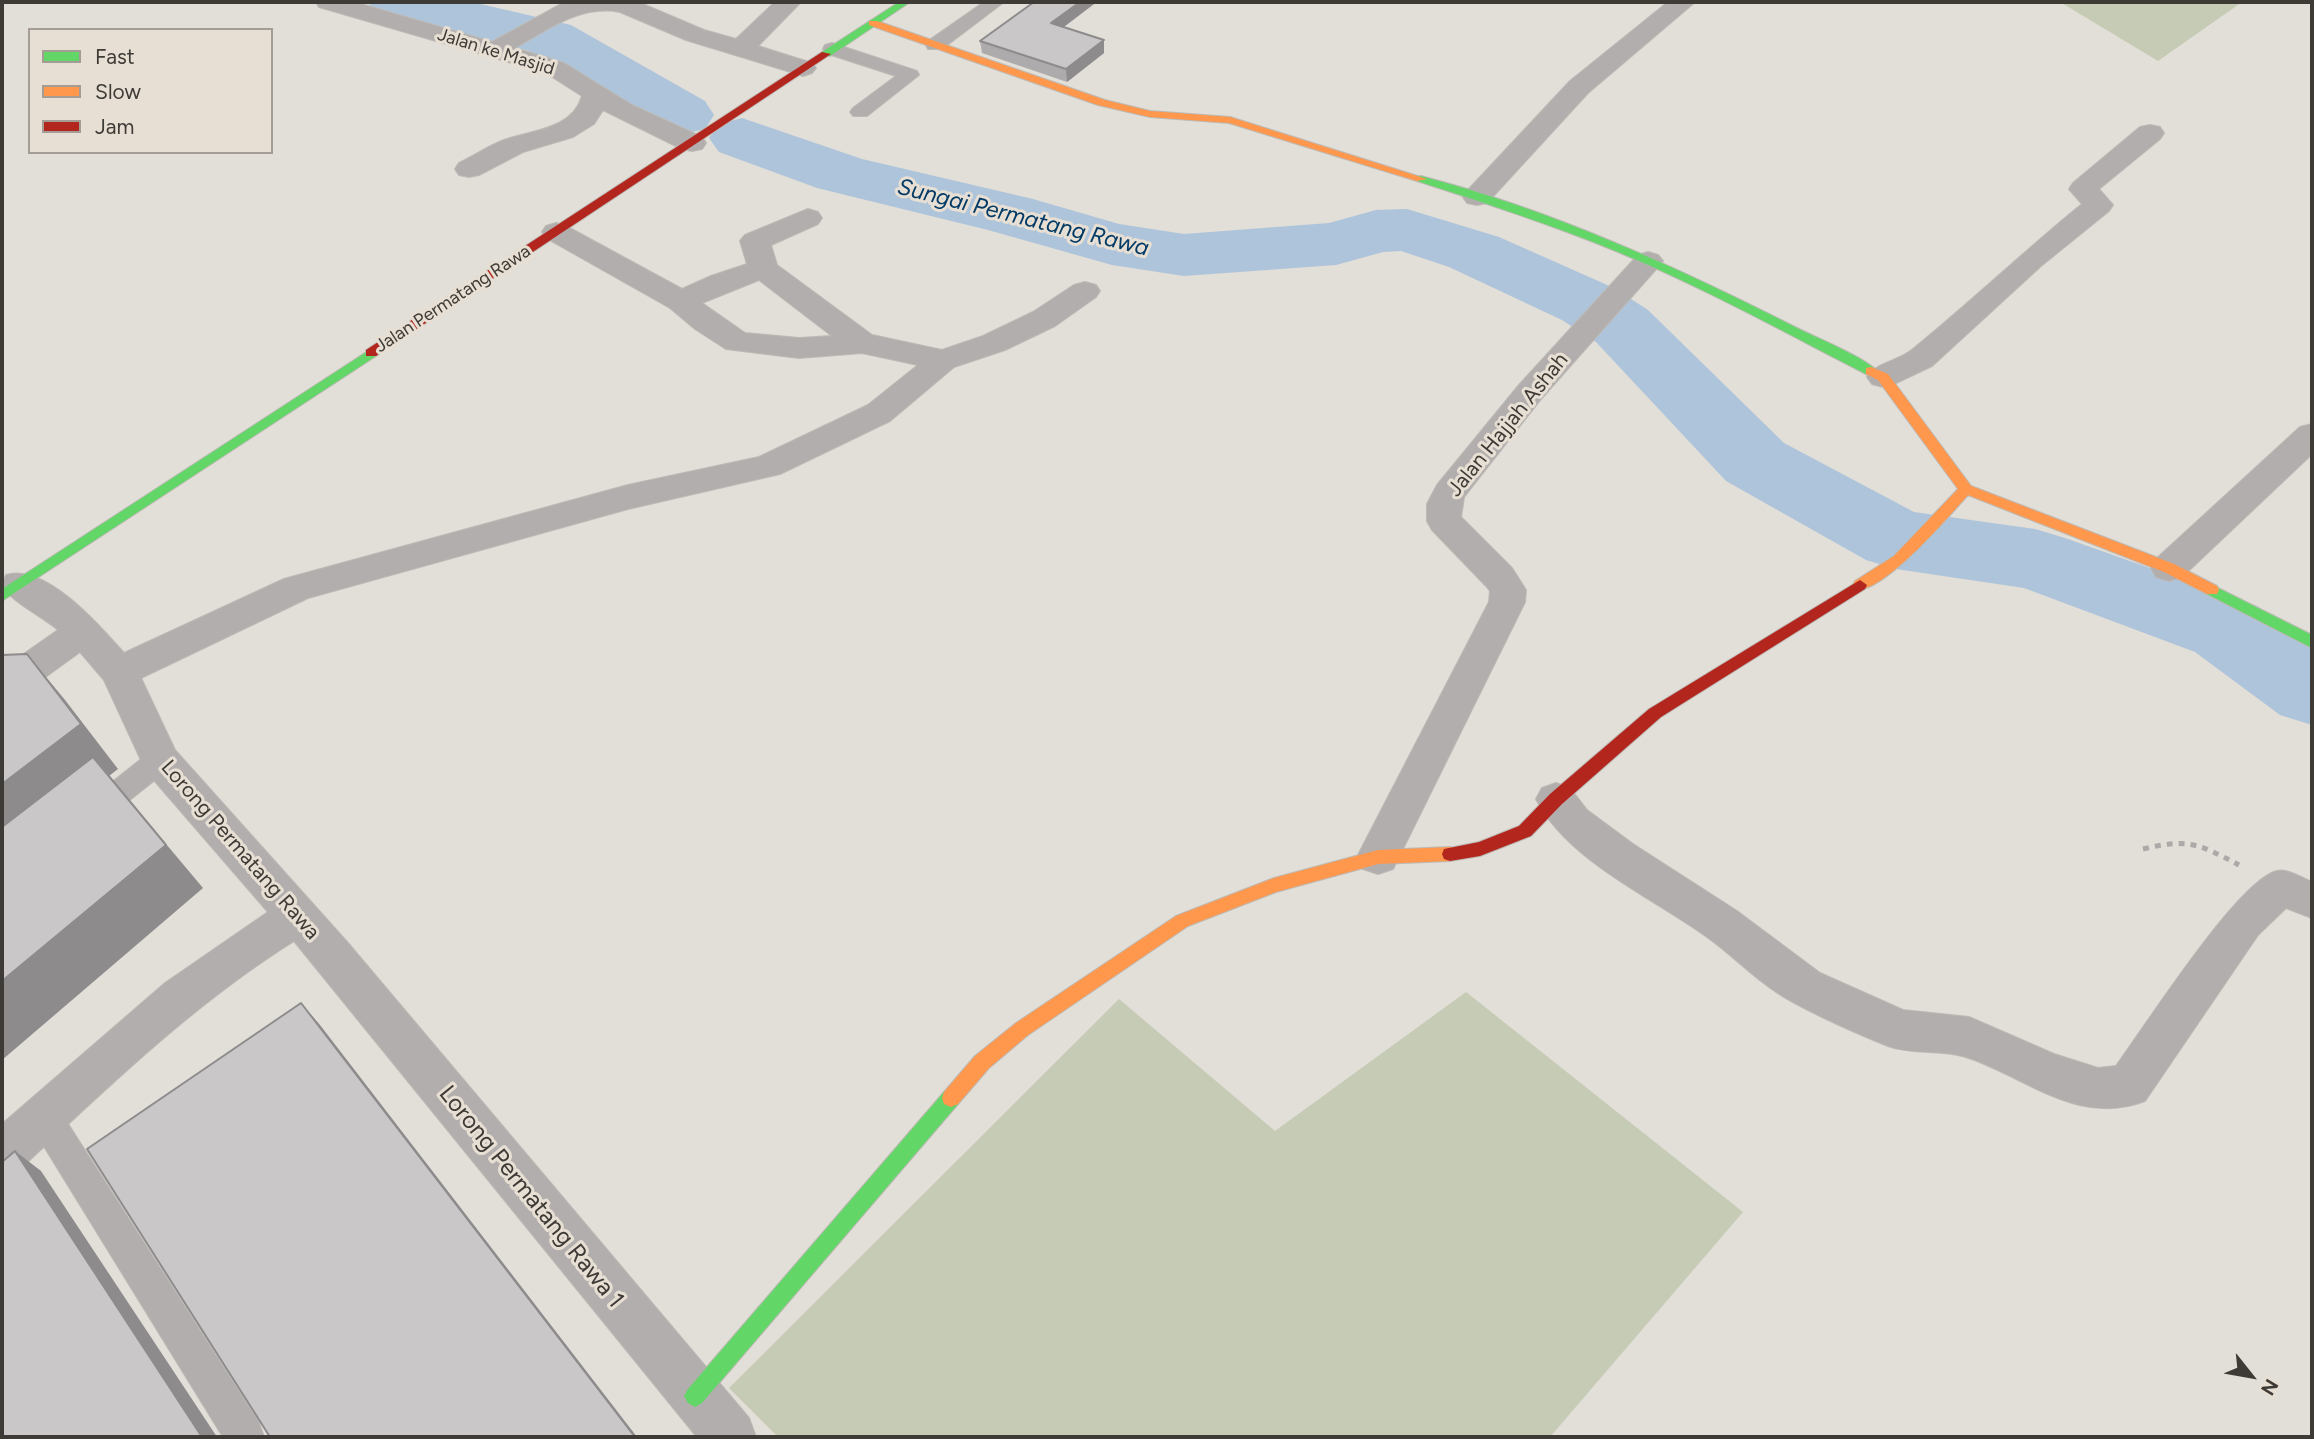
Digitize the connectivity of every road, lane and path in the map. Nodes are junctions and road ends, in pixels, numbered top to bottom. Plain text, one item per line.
1 (328, 2) edge
2 (612, 2) edge
3 (789, 2) edge
4 (905, 2) edge
5 (995, 2) edge
6 (1683, 2) edge
7 (873, 23) junction
8 (935, 45) junction
9 (501, 48) junction
10 (741, 48) junction
11 (832, 49) junction
12 (803, 68) junction
13 (595, 94) junction
14 (860, 112) dead end
15 (2150, 133) dead end
16 (698, 138) junction
17 (468, 169) dead end
18 (1477, 197) junction
19 (808, 218) dead end
20 (556, 232) junction
21 (1648, 261) junction
22 (763, 270) junction
23 (1085, 291) dead end
24 (681, 301) junction
25 (862, 343) junction
26 (943, 360) junction
27 (1883, 377) junction
28 (2312, 435) edge
29 (1966, 489) junction
30 (2169, 568) junction
31 (10, 590) edge
32 (83, 631) junction
33 (2312, 642) edge
34 (119, 672) junction
35 (2, 689) edge
36 (160, 760) junction
37 (1556, 799) junction
38 (65, 835) edge
39 (2143, 849) dead end
40 (1378, 857) junction
41 (2296, 894) edge
42 (297, 917) junction
43 (333, 956) joint
44 (44, 1116) junction
45 (2, 1154) edge
46 (695, 1396) junction
47 (245, 1437) edge
48 (730, 1437) edge

1 - 9 street, Jalan ke Masjid
2 - 9 street
2 - 10 street
3 - 10 street
4 - 7 street, Jalan Permatang Rawa
5 - 8 lane
6 - 18 street
7 - 8 street
7 - 11 street, Jalan Permatang Rawa
8 - 18 street
9 - 13 street, Jalan ke Masjid
10 - 12 street
11 - 12 street, Jalan Permatang Rawa
11 - 14 lane
12 - 16 street, Jalan Permatang Rawa
13 - 16 street, Jalan ke Masjid
13 - 17 street
15 - 27 street
16 - 20 street, Jalan Permatang Rawa
18 - 21 street
19 - 22 street
20 - 24 street
20 - 31 street, Jalan Permatang Rawa
21 - 27 street
21 - 40 street, Jalan Hajjah Ashah
22 - 24 street
22 - 25 street
23 - 26 street
24 - 25 street
25 - 26 street
26 - 34 street
27 - 29 street
28 - 30 street
29 - 30 street
29 - 37 street
30 - 33 street
31 - 32 street, Lorong Permatang Rawa
32 - 34 street, Lorong Permatang Rawa
32 - 35 street
34 - 36 street, Lorong Permatang Rawa
36 - 38 lane
36 - 42 street, Lorong Permatang Rawa
37 - 40 street
37 - 41 street
39 - 41 path
40 - 46 street
42 - 43 street, Lorong Permatang Rawa
42 - 44 street
43 - 46 street, Lorong Permatang Rawa 1
44 - 45 street
44 - 47 lane
46 - 48 street, Lorong Permatang Rawa 1

